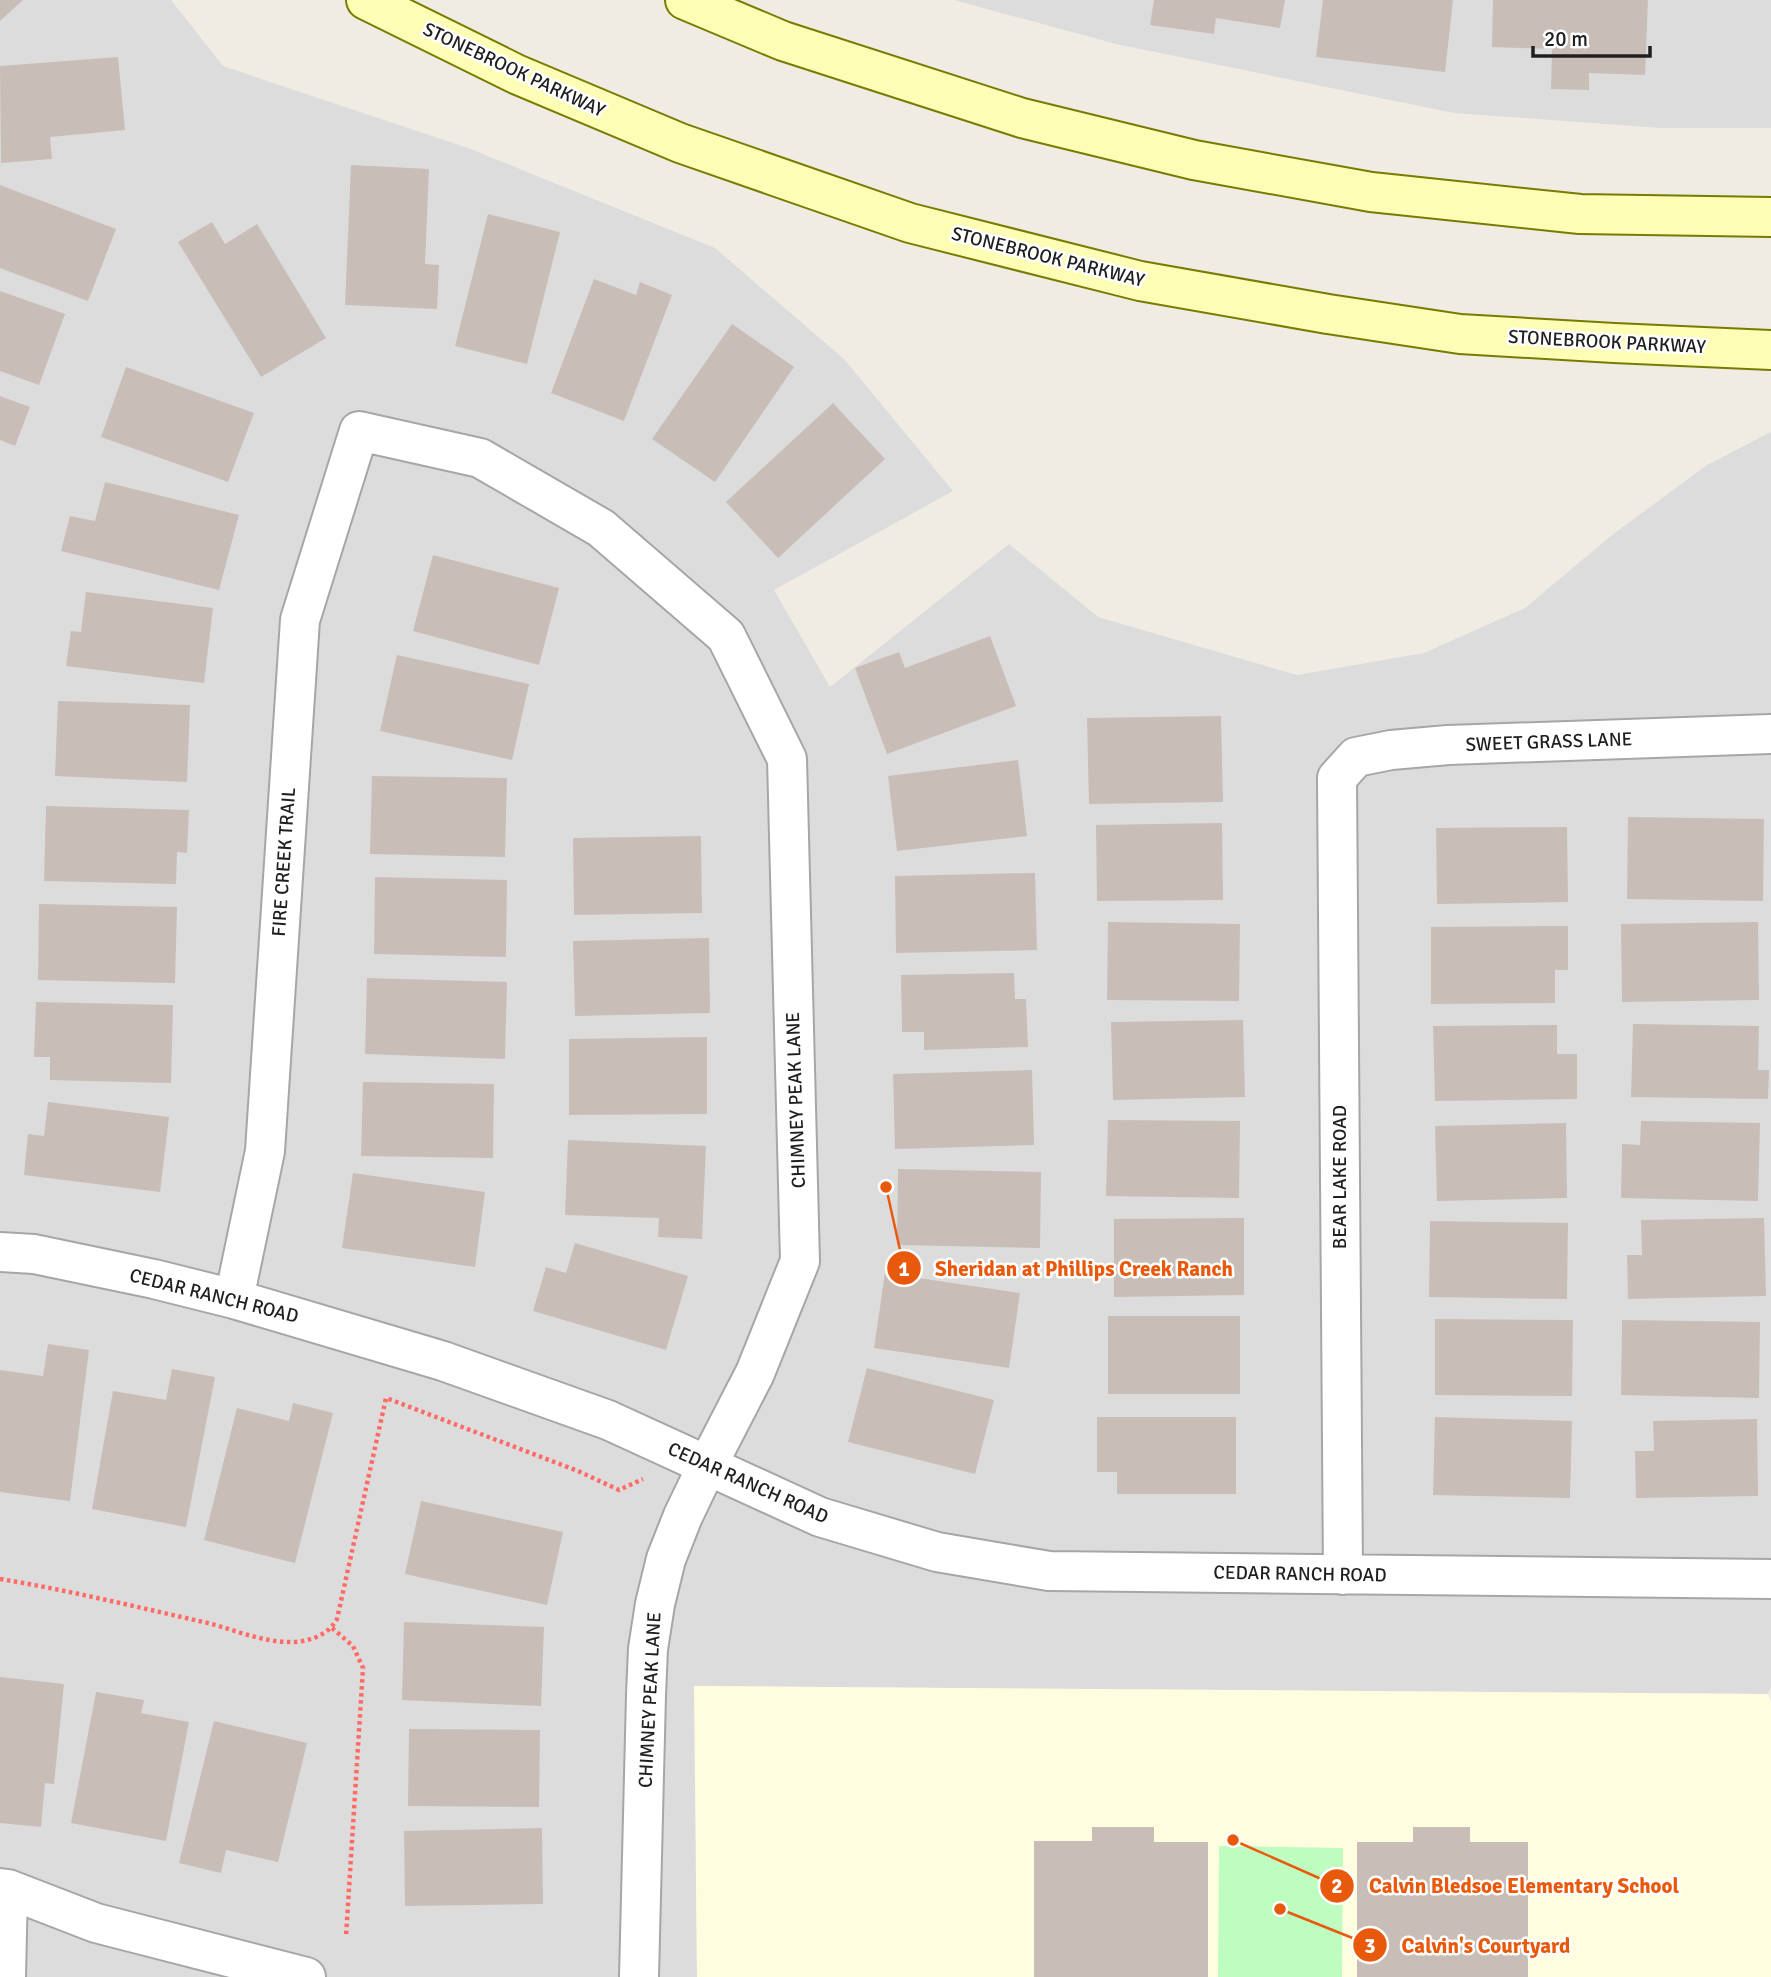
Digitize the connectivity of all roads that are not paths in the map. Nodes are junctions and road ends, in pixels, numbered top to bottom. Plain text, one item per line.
1 (366, 0) edge
2 (685, 0) edge
3 (1771, 217) edge
4 (1771, 350) edge
5 (359, 432) joint
6 (1771, 734) edge
7 (1337, 778) joint
8 (0, 1252) edge
9 (234, 1299) junction
10 (706, 1466) junction
11 (1343, 1575) junction
12 (1771, 1579) edge
13 (4, 1889) edge
14 (6, 1977) edge
15 (306, 1977) edge
16 (639, 1977) edge

1 - 4 main road, STONEBROOK PARKWAY
2 - 3 main road
5 - 9 street, FIRE CREEK TRAIL
5 - 10 street, CHIMNEY PEAK LANE
6 - 7 street, SWEET GRASS LANE
7 - 11 street, BEAR LAKE ROAD
8 - 9 street, CEDAR RANCH ROAD
9 - 10 street, CEDAR RANCH ROAD
10 - 11 street, CEDAR RANCH ROAD
10 - 16 street, CHIMNEY PEAK LANE
11 - 12 street, CEDAR RANCH ROAD
13 - 14 street
13 - 15 street

